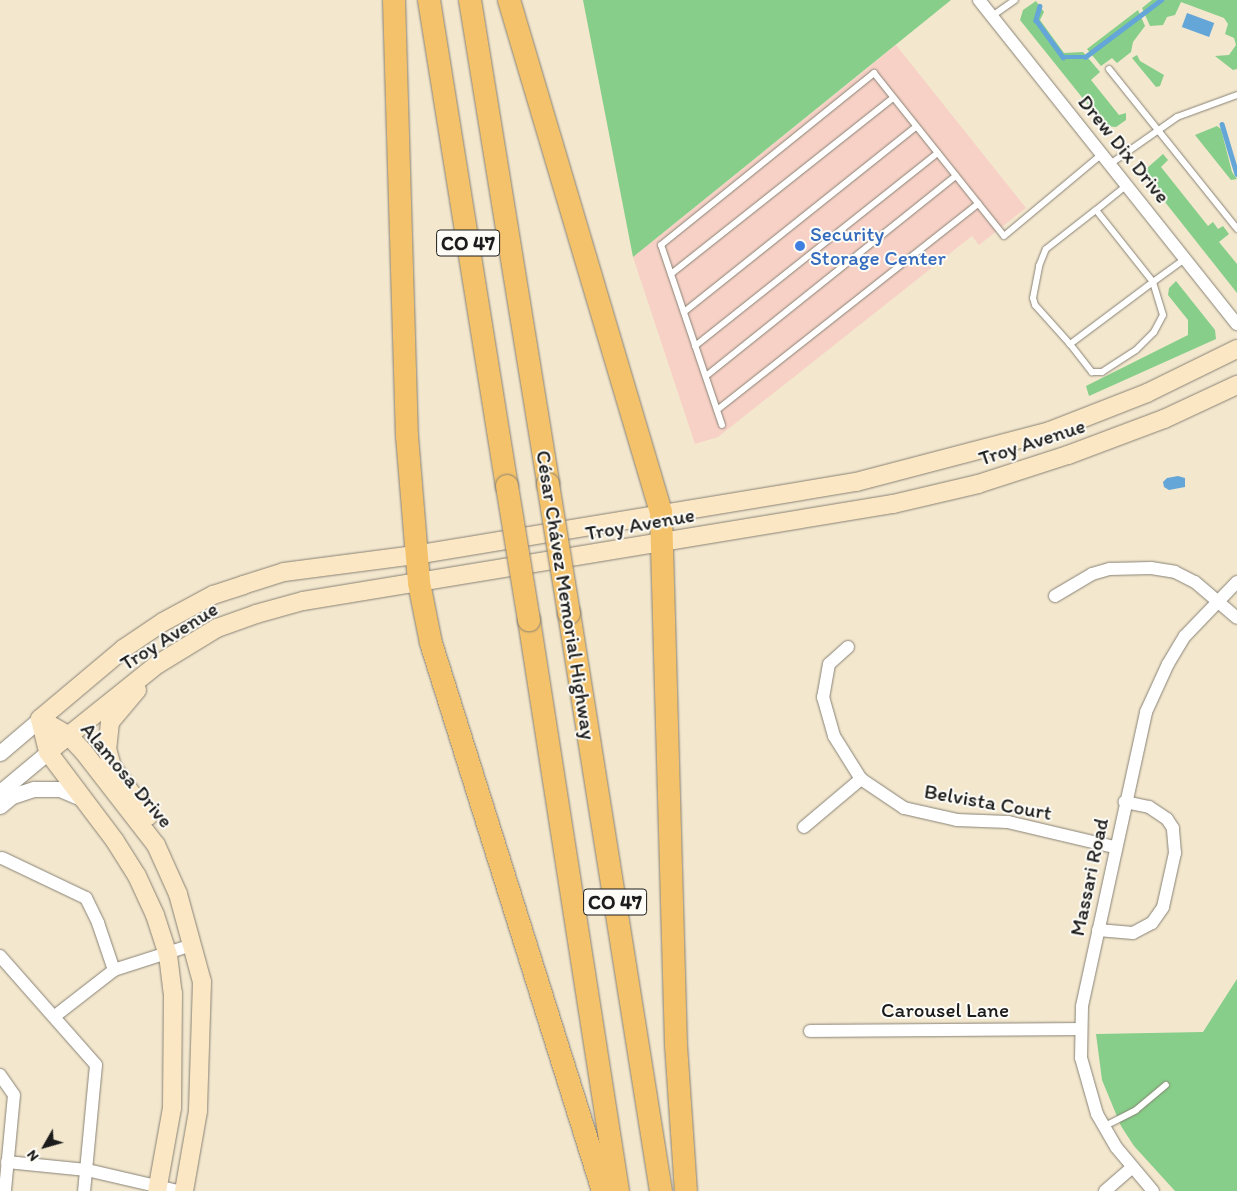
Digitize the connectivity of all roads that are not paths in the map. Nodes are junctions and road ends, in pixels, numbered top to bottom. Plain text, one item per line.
1 (394, 0) edge
2 (429, 0) edge
3 (470, 0) edge
4 (509, 0) edge
5 (979, 0) edge
6 (1014, 0) edge
7 (992, 16) junction
8 (1109, 69) dead end
9 (1237, 95) edge
10 (893, 98) junction
11 (916, 127) junction
12 (1157, 130) junction
13 (938, 153) junction
14 (1106, 159) junction
15 (956, 176) junction
16 (1127, 185) junction
17 (978, 204) junction
18 (1096, 210) junction
19 (1237, 230) edge
20 (1185, 259) junction
21 (671, 274) junction
22 (1153, 282) junction
23 (684, 312) junction
24 (1237, 324) edge
25 (1070, 344) junction
26 (695, 346) junction
27 (1237, 349) edge
28 (706, 376) junction
29 (1237, 384) edge
30 (717, 410) junction
31 (722, 425) dead end
32 (661, 512) junction
33 (662, 543) junction
34 (415, 555) junction
35 (1237, 582) edge
36 (419, 583) junction
37 (1055, 596) dead end
38 (1218, 599) junction
39 (1237, 618) edge
40 (848, 647) dead end
41 (158, 664) junction
42 (40, 719) junction
43 (68, 735) junction
44 (48, 752) junction
45 (0, 753) edge
46 (862, 779) junction
47 (0, 792) edge
48 (83, 799) junction
49 (1125, 802) junction
50 (0, 806) edge
51 (804, 827) dead end
52 (156, 845) junction
53 (1114, 847) junction
54 (2, 858) dead end
55 (1098, 930) junction
56 (192, 945) junction
57 (167, 952) junction
58 (0, 956) edge
59 (114, 970) junction
60 (55, 1016) junction
61 (1080, 1029) junction
62 (810, 1031) dead end
63 (0, 1075) edge
64 (1166, 1086) dead end
65 (1103, 1127) junction
66 (8, 1162) junction
67 (1131, 1168) junction
68 (87, 1170) junction
69 (158, 1189) edge
70 (5, 1191) edge
71 (84, 1191) edge
72 (177, 1191) edge
73 (184, 1191) edge
74 (603, 1191) edge
75 (618, 1191) edge
76 (660, 1191) edge
77 (686, 1191) edge
78 (1105, 1191) edge
79 (1153, 1191) edge

1 - 34 highway
2 - 75 highway, César Chávez Memorial Highway / CO 47, bridge
3 - 76 highway, César Chávez Memorial Highway / CO 47, bridge
4 - 32 highway
5 - 7 street, Drew Dix Drive
6 - 7 lane
7 - 14 street, Drew Dix Drive
8 - 12 lane
9 - 12 lane
10 - 11 lane
10 - 21 lane
10 - 21 lane
11 - 13 lane
11 - 23 lane
12 - 14 lane
12 - 19 lane
13 - 15 lane
13 - 26 lane
14 - 16 street, Drew Dix Drive
14 - 17 lane
15 - 17 lane
15 - 28 lane
16 - 18 lane
16 - 20 street, Drew Dix Drive
17 - 30 lane
18 - 22 lane
18 - 25 lane
20 - 22 lane
20 - 24 street, Drew Dix Drive
21 - 23 lane
22 - 25 lane
22 - 25 lane
23 - 26 lane
26 - 28 lane
27 - 32 main road, Troy Avenue
28 - 30 lane
29 - 33 main road, Troy Avenue
30 - 31 lane
32 - 33 highway
32 - 34 main road, Troy Avenue
33 - 36 main road, Troy Avenue
33 - 77 highway
34 - 36 highway
34 - 42 main road, Troy Avenue
35 - 38 street, Massari Road
36 - 41 main road, Troy Avenue
36 - 74 highway
37 - 38 street
38 - 39 street
38 - 49 street, Massari Road
40 - 46 street, Belvista Court
41 - 43 main road, Troy Avenue
41 - 52 main road
42 - 43 main road, Alamosa Drive
42 - 44 main road, Alamosa Drive
42 - 45 street, Troy Avenue
43 - 44 main road, Troy Avenue
43 - 52 main road, Alamosa Drive
44 - 47 street, Troy Avenue
44 - 48 main road, Alamosa Drive
46 - 51 street
46 - 53 street, Belvista Court
48 - 50 street
48 - 57 main road, Alamosa Drive
49 - 53 street, Massari Road
49 - 55 street
52 - 56 main road, Alamosa Drive
53 - 55 street, Massari Road
54 - 59 street
55 - 61 street, Massari Road
56 - 57 street
56 - 73 main road, Alamosa Drive
57 - 59 street
57 - 69 main road, Alamosa Drive
58 - 60 street
59 - 60 street
60 - 68 street
61 - 62 street, Carousel Lane
61 - 65 street, Massari Road
63 - 66 street
64 - 65 lane
65 - 67 street, Massari Road
66 - 68 street
66 - 70 street
67 - 78 street
67 - 79 street, Massari Road
68 - 69 street
68 - 71 street
69 - 72 street

